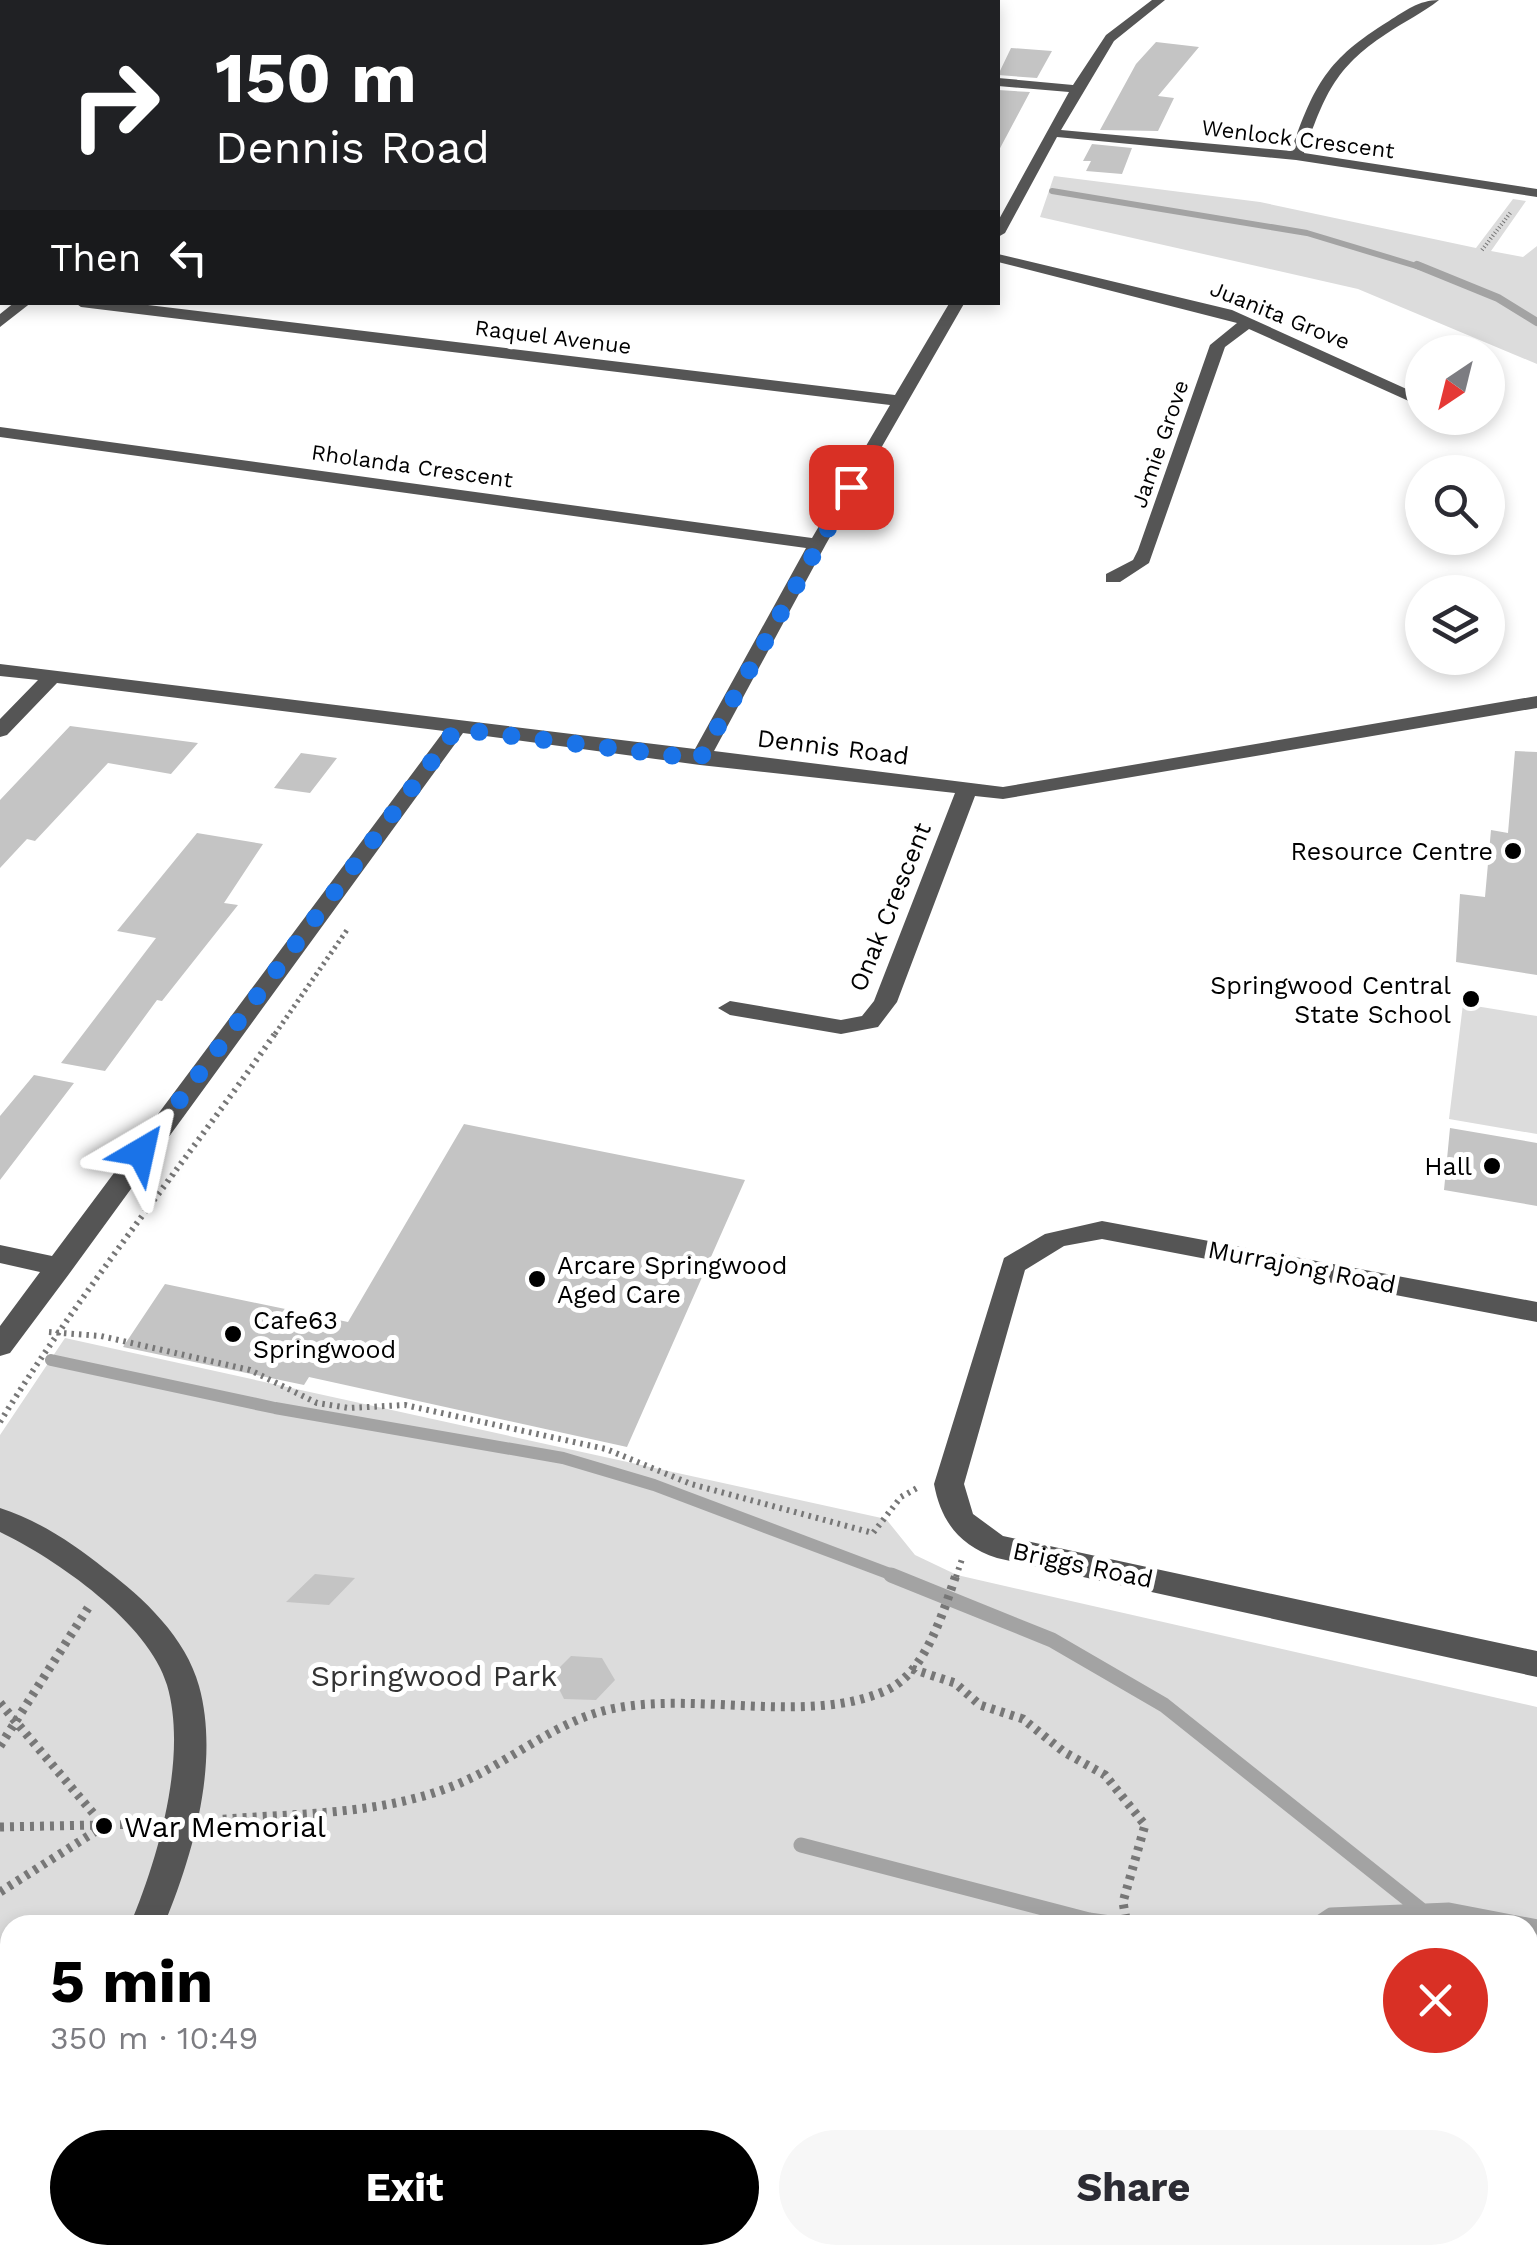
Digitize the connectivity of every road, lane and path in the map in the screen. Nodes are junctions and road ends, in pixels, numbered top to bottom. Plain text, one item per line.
1 (1160, 0) edge
2 (1434, 0) edge
3 (1000, 82) edge
4 (1078, 89) junction
5 (1054, 132) junction
6 (1296, 156) junction
7 (1537, 175) edge
8 (1530, 194) edge
9 (1000, 229) edge
10 (1482, 250) dead end
11 (1000, 258) edge
12 (21, 305) edge
13 (105, 305) edge
14 (956, 305) edge
15 (0, 322) edge
16 (1249, 322) junction
17 (1405, 394) edge
18 (901, 401) junction
19 (0, 432) edge
20 (817, 544) junction
21 (1112, 578) dead end
22 (0, 670) edge
23 (52, 677) junction
24 (1537, 702) edge
25 (456, 729) junction
26 (0, 731) edge
27 (700, 759) junction
28 (966, 791) junction
29 (351, 924) dead end
30 (730, 1008) dead end
31 (1066, 1234) joint
32 (0, 1254) edge
33 (60, 1266) junction
34 (1537, 1312) edge
35 (55, 1333) junction
36 (0, 1346) edge
37 (0, 1422) edge
38 (917, 1488) dead end
39 (0, 1520) edge
40 (103, 1581) junction
41 (954, 1584) dead end
42 (1537, 1664) edge
43 (912, 1670) junction
44 (0, 1704) edge
45 (16, 1722) junction
46 (0, 1746) edge
47 (178, 1823) junction
48 (104, 1826) junction
49 (0, 1827) edge
50 (0, 1892) edge
51 (150, 1915) edge
52 (1125, 1915) edge

1 - 4 street
2 - 6 street
3 - 4 street
4 - 5 street
5 - 6 street, Wenlock Crescent
5 - 9 street
6 - 8 street, Wenlock Crescent
7 - 8 street
8 - 10 path
11 - 16 street, Juanita Grove
12 - 15 street
13 - 18 street, Raquel Avenue
14 - 18 street
16 - 17 street, Juanita Grove
16 - 21 street, Jamie Grove
18 - 20 street
19 - 20 street, Rholanda Crescent
20 - 27 street
22 - 23 street, Dennis Road
23 - 25 street, Dennis Road
23 - 26 street
24 - 28 street, Dennis Road
25 - 27 street, Dennis Road
25 - 33 street
27 - 28 street, Dennis Road
28 - 30 street, Onak Crescent
29 - 35 path
31 - 34 street, Murrajong Road
31 - 42 street, Briggs Road
32 - 33 street
33 - 36 street
35 - 37 path
35 - 38 path
39 - 40 street
40 - 45 path
40 - 47 street
41 - 43 path
43 - 47 path
43 - 52 path
44 - 45 path
45 - 46 path
45 - 48 path
47 - 48 path
47 - 51 street
48 - 49 path
48 - 50 path

